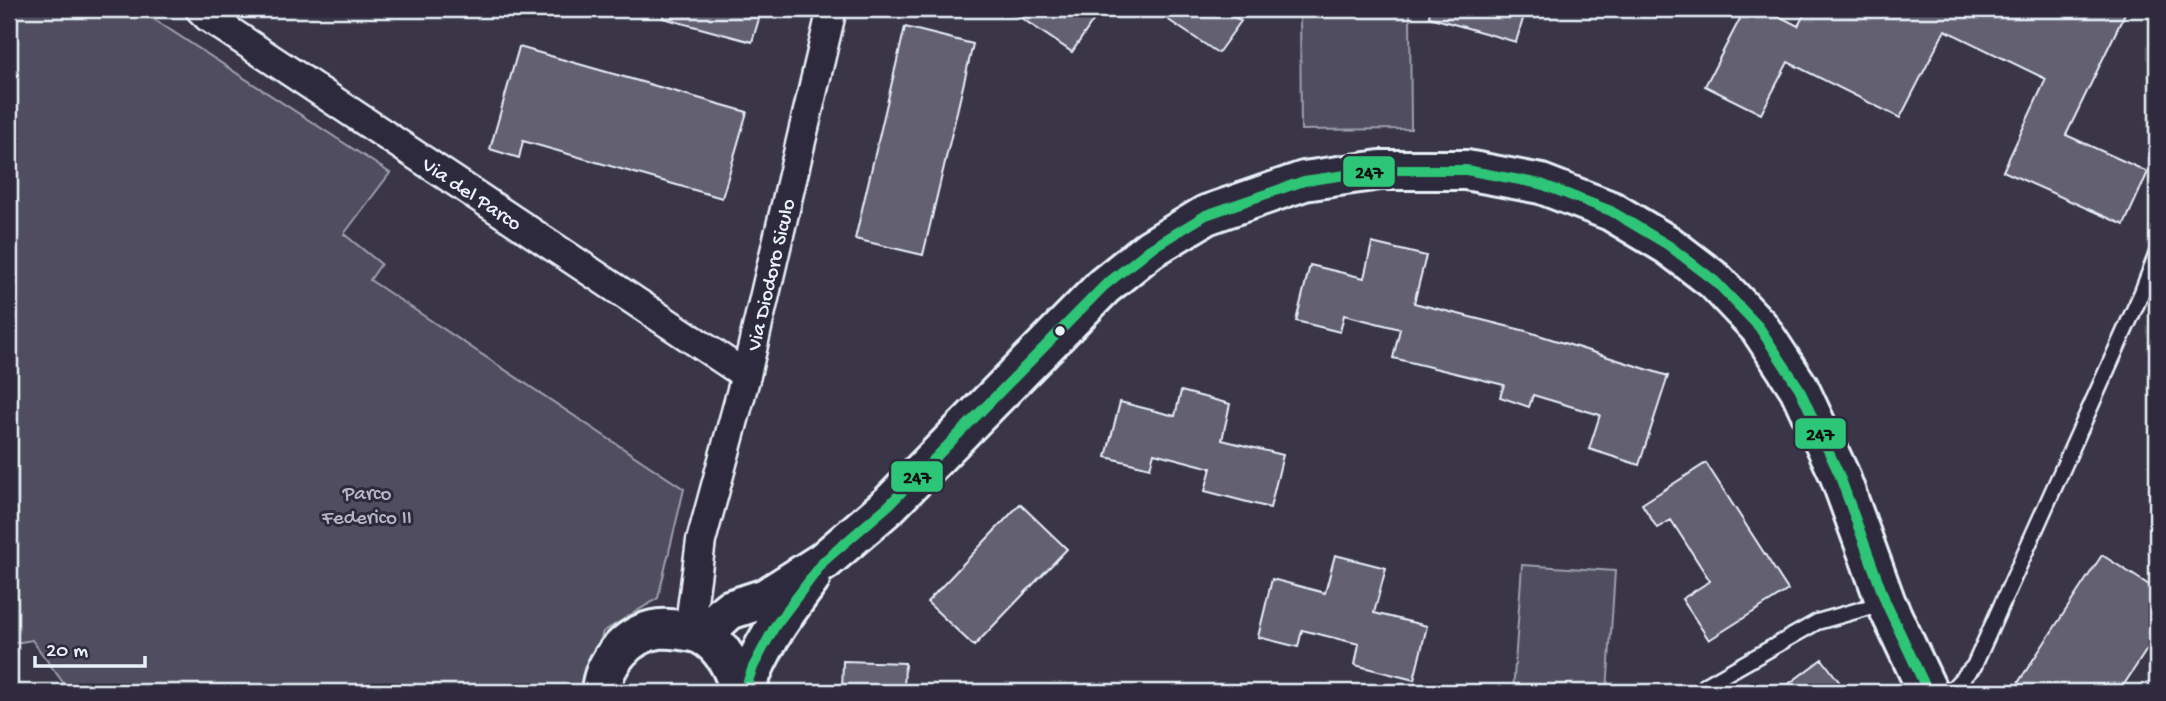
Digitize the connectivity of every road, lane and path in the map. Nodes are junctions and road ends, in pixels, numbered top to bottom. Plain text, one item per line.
1 (200, 9) edge
2 (832, 9) edge
3 (2157, 253) edge
4 (746, 375) junction
5 (702, 541) junction
6 (824, 561) junction
7 (1886, 603) junction
8 (648, 632) junction
9 (696, 633) junction
10 (1706, 685) dead end
11 (601, 692) edge
12 (742, 692) edge
13 (1928, 692) edge
14 (1949, 692) edge

1 - 4 street, Via del Parco
2 - 4 street, Via Diodoro Siculo
3 - 14 lane
4 - 5 street, Via Diodoro Siculo
5 - 8 street
5 - 9 street
6 - 7 main road
6 - 9 main road
6 - 12 main road
7 - 10 lane
7 - 13 main road
8 - 9 main road
8 - 11 main road
9 - 12 main road

